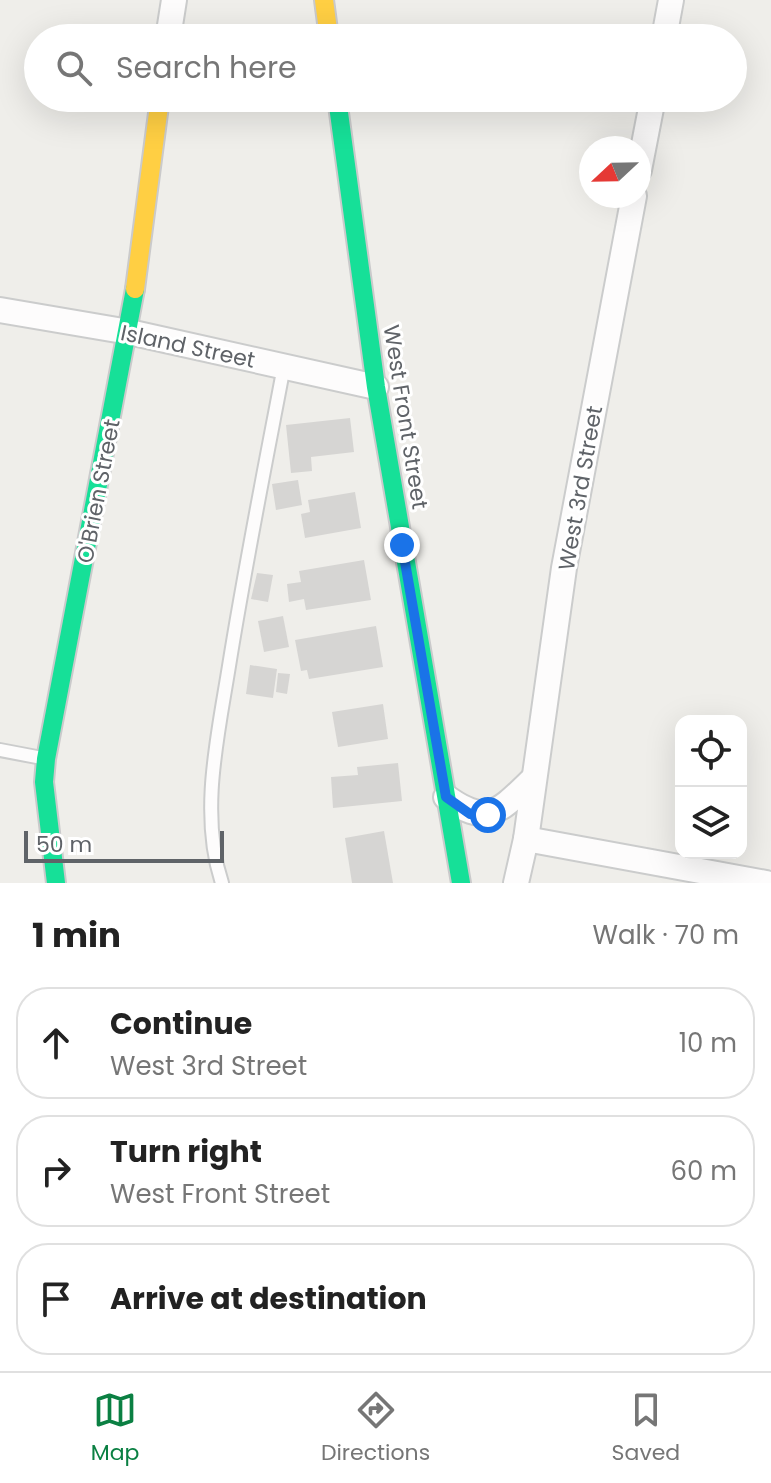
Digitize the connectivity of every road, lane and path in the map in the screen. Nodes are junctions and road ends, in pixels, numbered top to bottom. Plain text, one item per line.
1 (174, 0) edge
2 (324, 0) edge
3 (671, 0) edge
4 (170, 24) edge
5 (327, 24) edge
6 (667, 24) edge
7 (158, 112) edge
8 (339, 112) edge
9 (650, 112) edge
10 (646, 136) edge
11 (632, 208) edge
12 (0, 310) edge
13 (129, 332) junction
14 (284, 366) junction
15 (376, 387) junction
16 (0, 750) edge
17 (46, 759) junction
18 (532, 780) junction
19 (446, 797) junction
20 (526, 839) junction
21 (691, 876) edge
22 (56, 883) edge
23 (222, 883) edge
24 (461, 883) edge
25 (516, 883) edge
26 (766, 883) edge

1 - 4 street
2 - 5 street
3 - 6 street
7 - 13 street, O'Brien Street
8 - 15 street, West Front Street
9 - 10 street
11 - 18 street, West 3rd Street
12 - 13 street, Island Street
13 - 14 street, Island Street
13 - 17 street, O'Brien Street
14 - 15 street, Island Street
14 - 23 lane
15 - 19 street, West Front Street
16 - 17 lane
17 - 22 street, O'Brien Street
18 - 19 street
18 - 20 street, West 3rd Street
19 - 24 street, West Front Street
20 - 21 street
20 - 25 street, West 3rd Street
21 - 26 street

